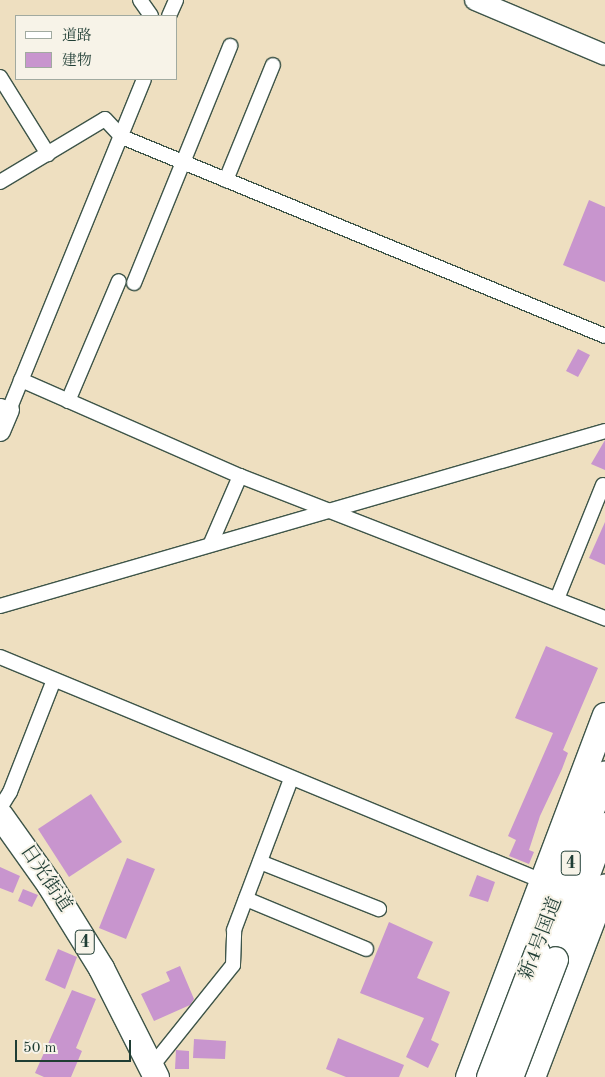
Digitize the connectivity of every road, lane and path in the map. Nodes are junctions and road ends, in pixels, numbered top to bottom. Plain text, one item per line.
1 (140, 0) edge
2 (176, 0) edge
3 (475, 0) edge
4 (150, 15) edge
5 (169, 15) edge
6 (230, 46) dead end
7 (605, 55) edge
8 (273, 65) dead end
9 (0, 77) edge
10 (144, 80) edge
11 (122, 137) junction
12 (48, 154) junction
13 (184, 163) junction
14 (226, 180) junction
15 (0, 182) edge
16 (119, 282) dead end
17 (134, 283) dead end
18 (605, 336) edge
19 (21, 380) junction
20 (68, 401) junction
21 (5, 408) edge
22 (0, 431) edge
23 (605, 431) edge
24 (240, 476) junction
25 (603, 485) dead end
26 (332, 510) junction
27 (211, 544) junction
28 (556, 599) junction
29 (0, 606) edge
30 (605, 618) edge
31 (0, 658) edge
32 (54, 680) junction
33 (605, 715) edge
34 (605, 773) edge
35 (291, 779) junction
36 (0, 808) edge
37 (0, 815) edge
38 (605, 825) edge
39 (260, 862) junction
40 (542, 881) junction
41 (603, 899) edge
42 (246, 900) junction
43 (379, 908) dead end
44 (366, 949) dead end
45 (546, 956) junction
46 (478, 1053) junction
47 (150, 1074) edge
48 (468, 1077) edge
49 (489, 1077) edge
50 (525, 1077) edge

1 - 4 street
2 - 5 street
3 - 7 street
6 - 13 street
8 - 14 street
9 - 12 street
10 - 11 street
11 - 12 street
11 - 13 street
11 - 19 street
12 - 15 street
13 - 14 street
13 - 17 street
14 - 18 street
16 - 20 street
19 - 20 street
19 - 21 street
20 - 24 street
21 - 22 street
23 - 26 street
24 - 26 street
24 - 27 street
25 - 28 street
26 - 27 street
26 - 28 street
27 - 29 street
28 - 30 street
31 - 32 street
32 - 35 street
32 - 36 street
33 - 40 highway
34 - 45 highway, 新4号国道 / 4
35 - 39 street
35 - 40 street
37 - 47 highway, 日光街道 / 4
38 - 45 highway, 新4号国道 / 4
39 - 42 street
39 - 43 street
40 - 46 highway
41 - 50 highway
42 - 44 street
42 - 47 street
45 - 49 highway, 新4号国道 / 4, bridge
45 - 50 highway, 新4号国道 / 4, bridge
46 - 48 highway
46 - 50 street

